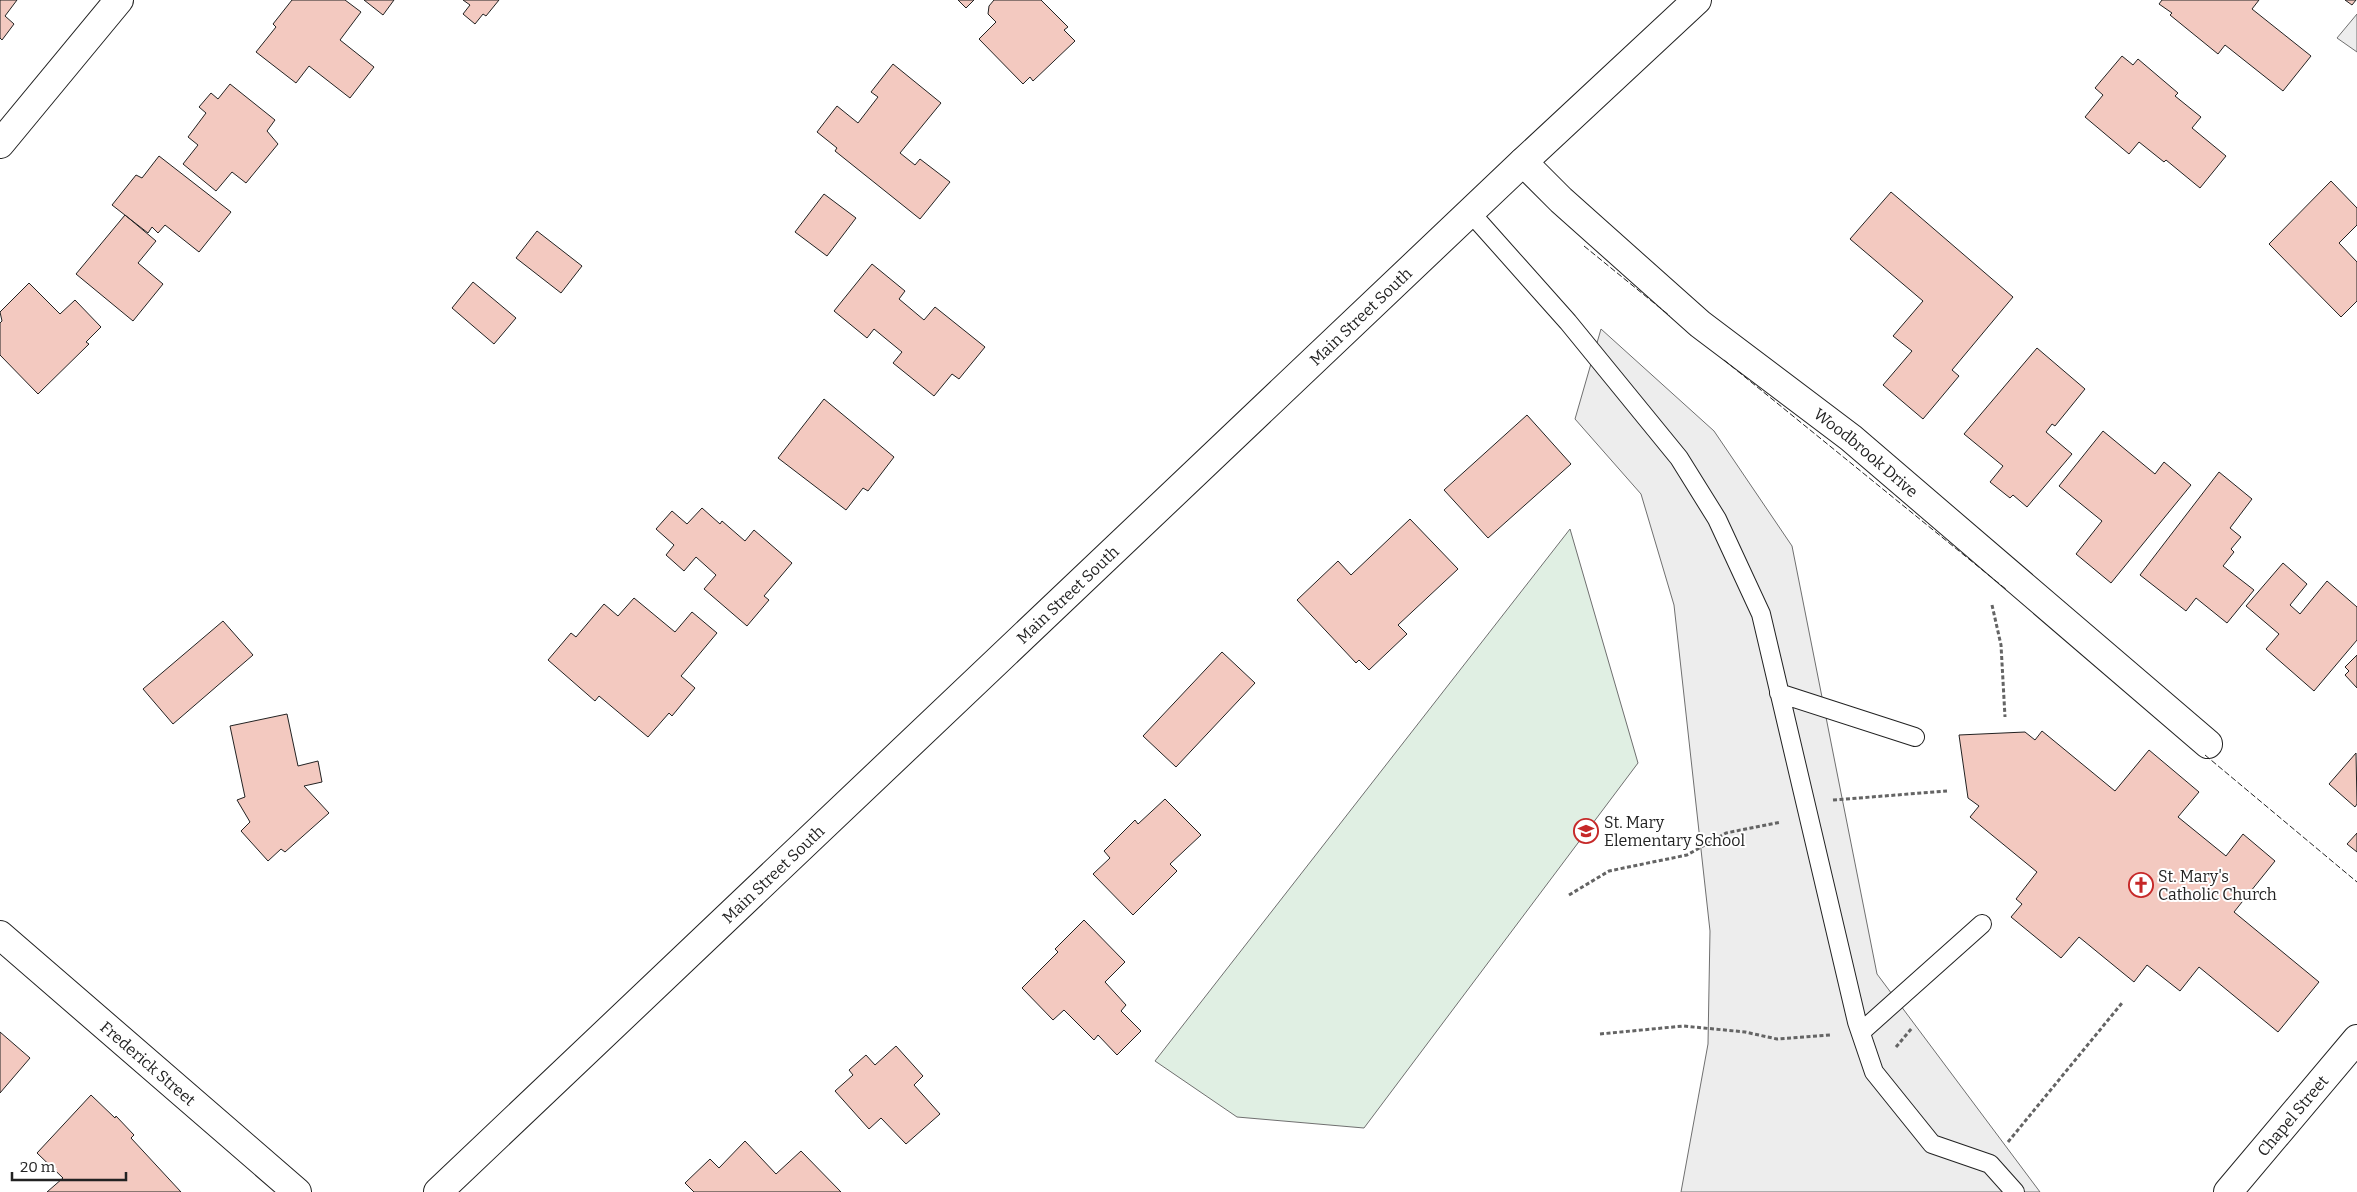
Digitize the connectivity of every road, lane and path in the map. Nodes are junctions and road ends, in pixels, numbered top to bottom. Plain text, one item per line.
1 (119, 0) edge
2 (1697, 0) edge
3 (0, 144) edge
4 (1523, 162) junction
5 (1470, 212) junction
6 (1989, 597) dead end
7 (1779, 693) junction
8 (2005, 717) dead end
9 (1915, 737) dead end
10 (2208, 744) dead end
11 (1947, 791) dead end
12 (1805, 802) junction
13 (1569, 895) dead end
14 (1982, 924) dead end
15 (0, 935) edge
16 (2122, 1004) dead end
17 (1861, 1032) junction
18 (1600, 1034) dead end
19 (2357, 1039) edge
20 (1990, 1164) junction
21 (297, 1192) edge
22 (438, 1192) edge
23 (2015, 1192) edge
24 (2228, 1192) edge

1 - 3 main road
2 - 4 main road, Main Street South
4 - 5 main road, Main Street South
4 - 10 main road, Woodbrook Drive
5 - 7 lane
5 - 22 main road, Main Street South
6 - 8 path
7 - 9 lane
7 - 12 lane
11 - 12 path
12 - 13 path
12 - 17 lane
14 - 17 lane
15 - 21 main road, Frederick Street
16 - 20 path
17 - 18 path
17 - 20 lane
19 - 24 main road, Chapel Street
20 - 23 lane

